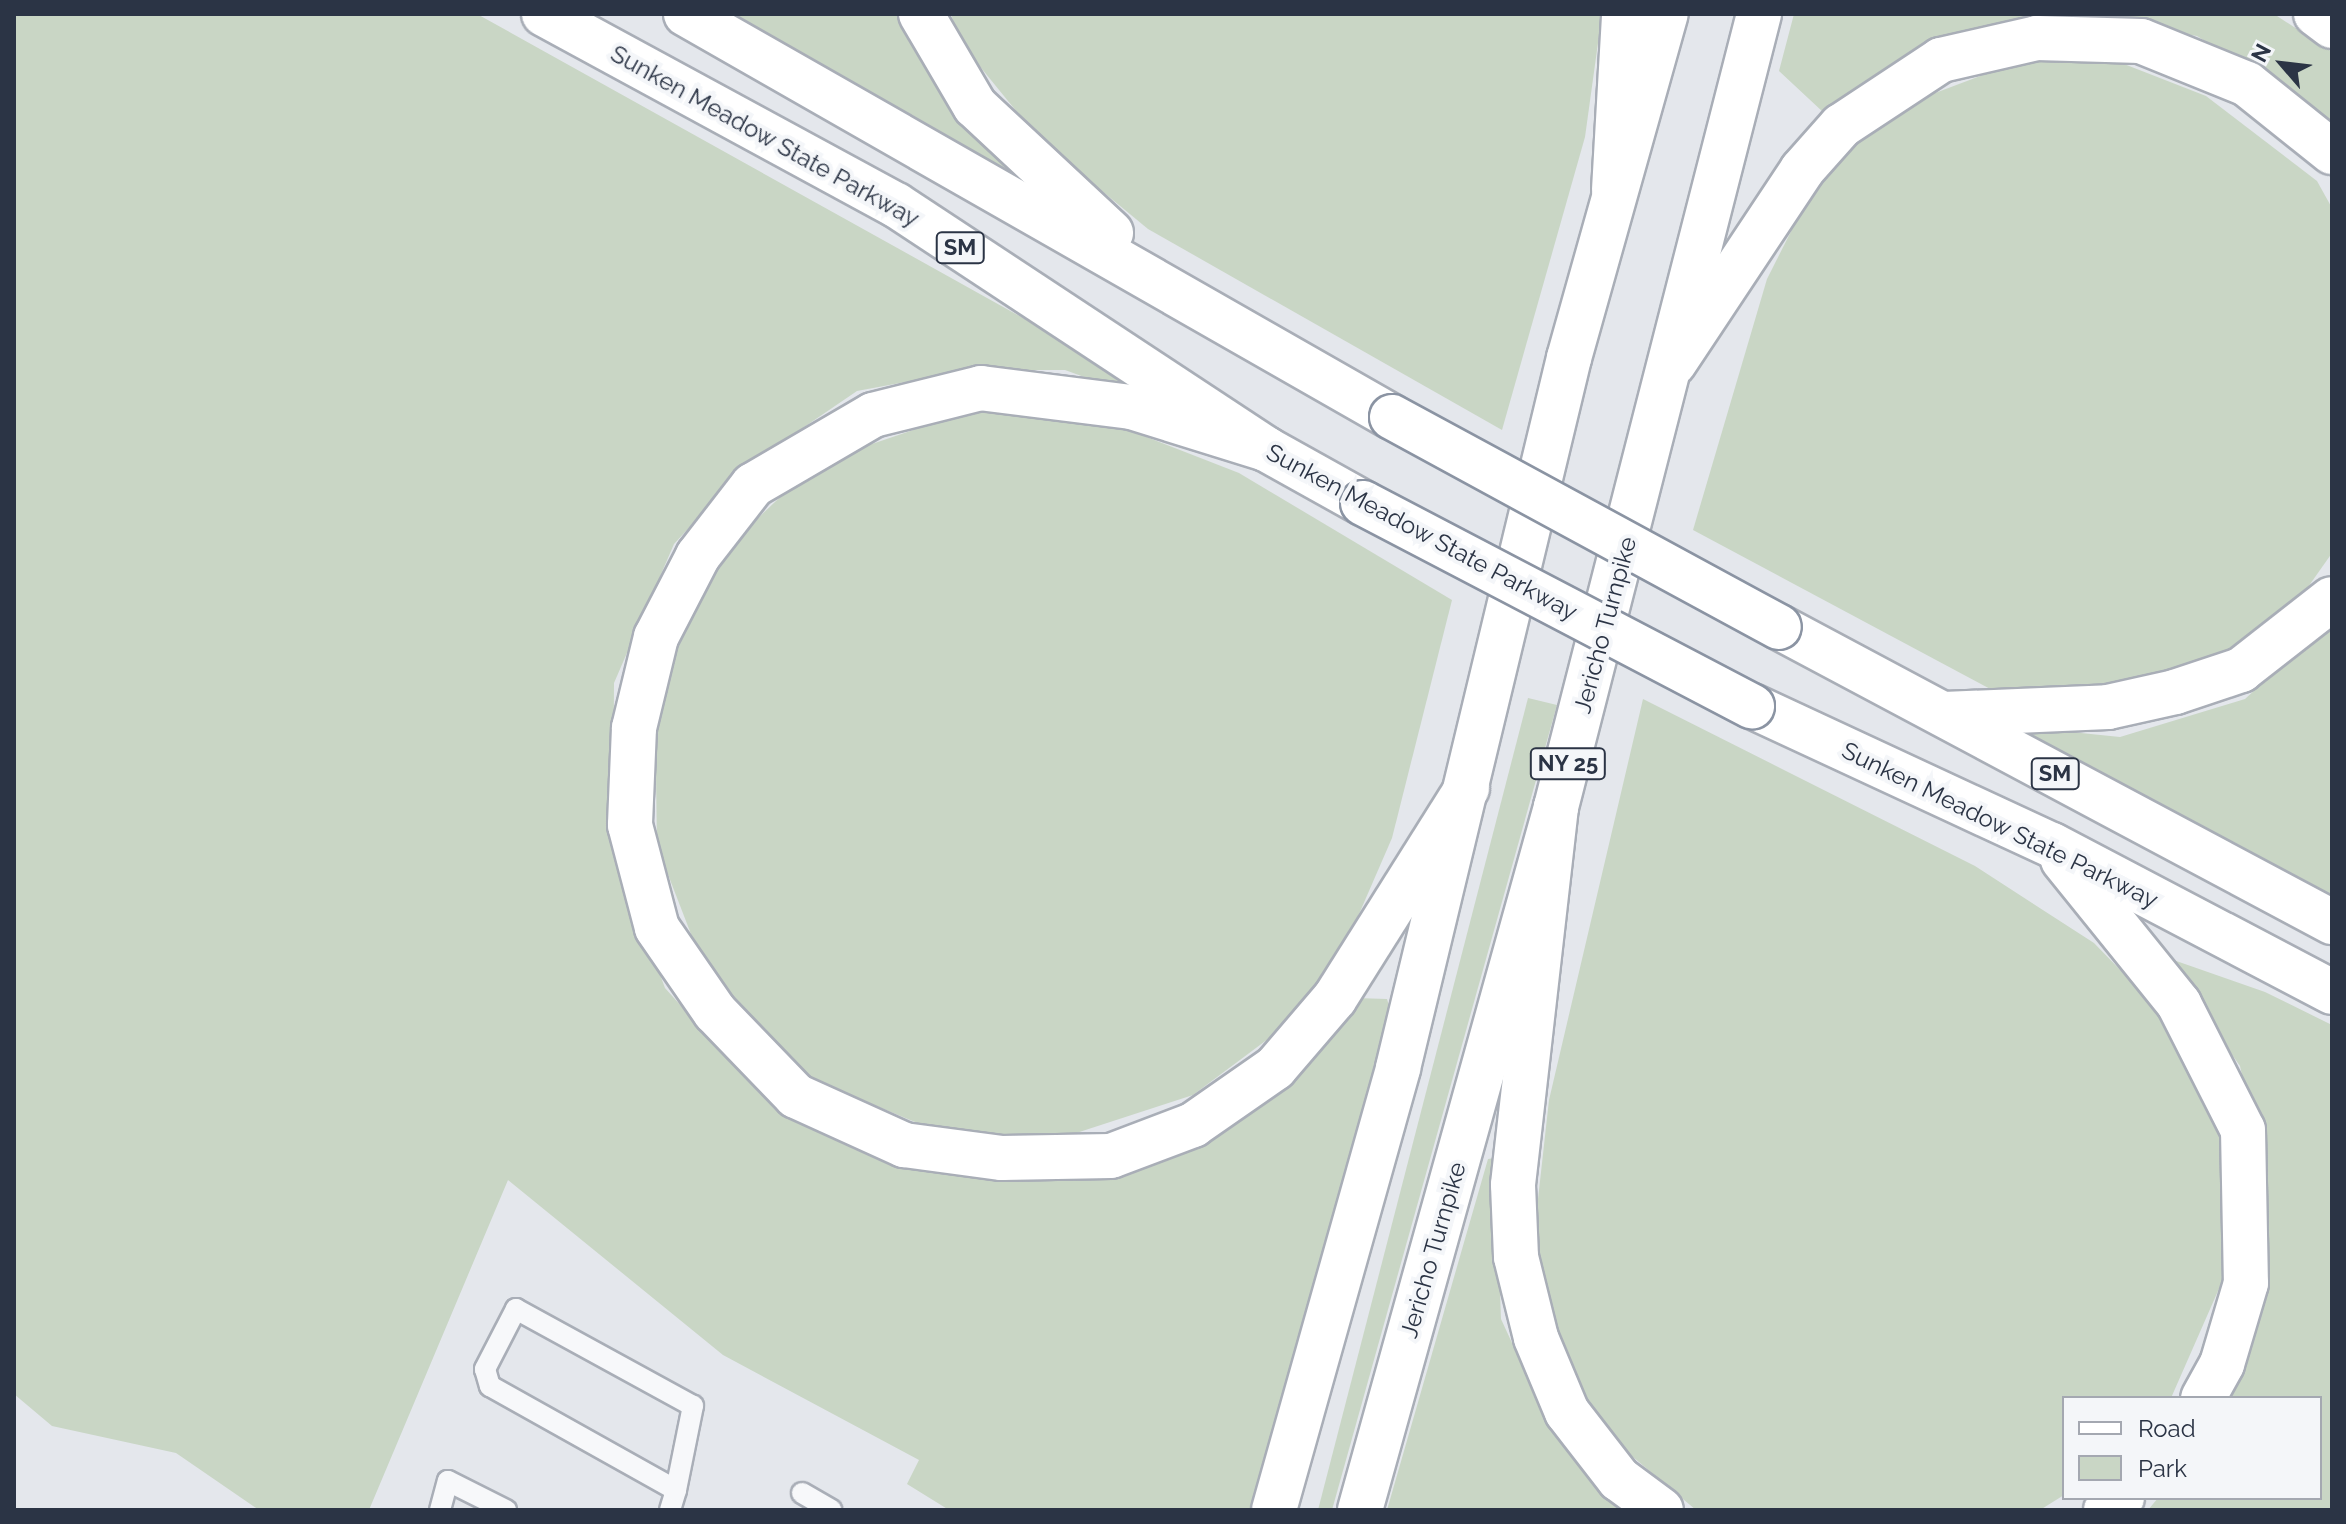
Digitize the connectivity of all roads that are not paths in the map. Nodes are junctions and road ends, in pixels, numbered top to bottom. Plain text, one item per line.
1 (544, 14) edge
2 (686, 14) edge
3 (921, 14) edge
4 (1624, 14) edge
5 (1666, 14) edge
6 (1759, 14) edge
7 (2316, 14) edge
8 (2332, 26) edge
9 (2332, 152) edge
10 (1614, 190) junction
11 (1179, 292) junction
12 (1674, 363) junction
13 (1266, 449) junction
14 (2332, 599) edge
15 (1944, 714) junction
16 (1467, 788) junction
17 (1556, 807) junction
18 (2052, 845) junction
19 (2332, 922) edge
20 (2332, 992) edge
21 (2204, 1396) edge
22 (676, 1490) junction
23 (802, 1493) dead end
24 (440, 1510) edge
25 (506, 1510) edge
26 (670, 1510) edge
27 (831, 1510) edge
28 (1274, 1510) edge
29 (1360, 1510) edge
30 (1661, 1510) edge

1 - 13 main road, Sunken Meadow State Parkway / SM
2 - 11 main road, SM
3 - 11 main road
4 - 10 main road
5 - 10 main road
6 - 12 main road, Jericho Turnpike / NY 25
7 - 8 main road
9 - 12 main road
10 - 16 main road
11 - 15 main road, SM, bridge
12 - 17 main road, Jericho Turnpike / NY 25
13 - 16 main road
13 - 18 main road, Sunken Meadow State Parkway / SM, bridge
14 - 15 main road
15 - 19 main road, SM
16 - 28 main road
17 - 29 main road, Jericho Turnpike / NY 25
17 - 30 main road
18 - 20 main road, Sunken Meadow State Parkway / SM
18 - 21 main road
22 - 22 lane
22 - 26 lane
23 - 27 lane
24 - 25 lane

